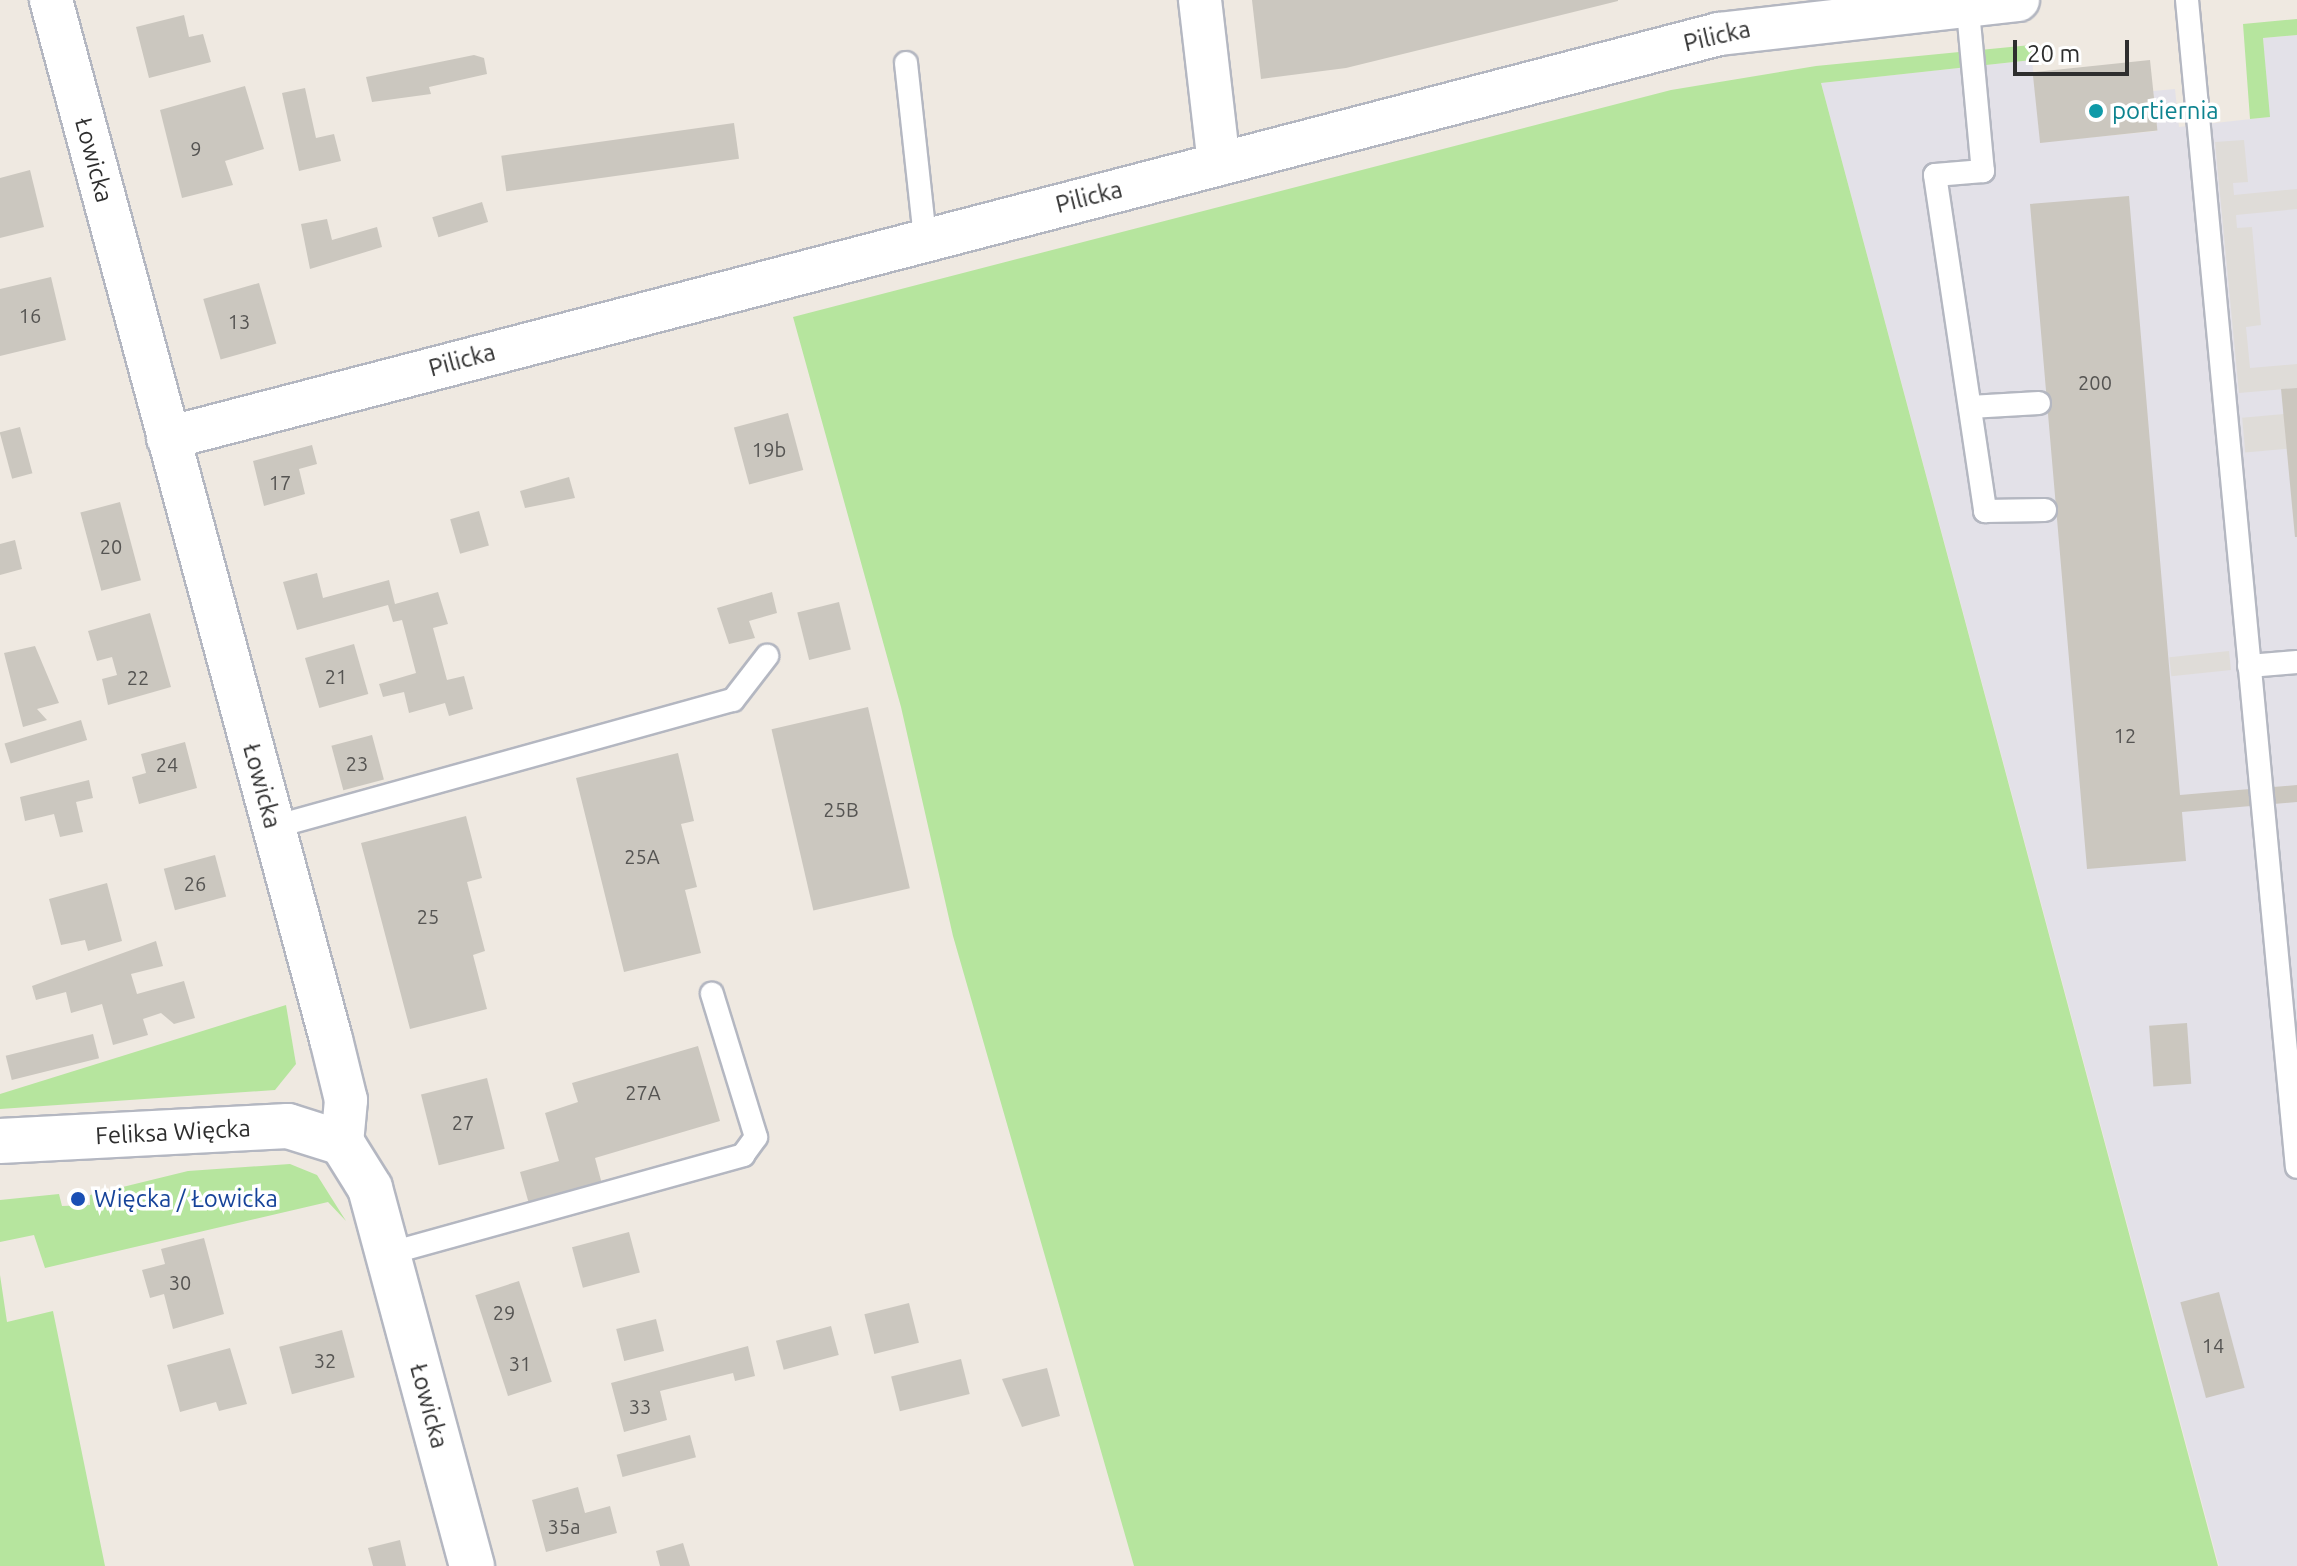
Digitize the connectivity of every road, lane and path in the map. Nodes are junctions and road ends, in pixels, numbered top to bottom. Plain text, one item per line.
1 (51, 0) edge
2 (1200, 0) edge
3 (2018, 0) edge
4 (2187, 0) edge
5 (1967, 2) edge
6 (906, 63) dead end
7 (1219, 164) junction
8 (925, 238) junction
9 (2039, 403) dead end
10 (1970, 407) junction
11 (168, 438) junction
12 (2045, 510) dead end
13 (767, 656) dead end
14 (2297, 662) edge
15 (2249, 666) junction
16 (274, 827) junction
17 (712, 994) dead end
18 (0, 1141) edge
19 (342, 1143) junction
20 (2297, 1167) edge
21 (387, 1254) junction
22 (472, 1566) edge

1 - 11 street, Łowicka
2 - 7 street
3 - 5 street, Pilicka
4 - 15 lane
5 - 7 street, Pilicka
5 - 10 lane
6 - 8 lane
7 - 8 street, Pilicka
8 - 11 street, Pilicka
9 - 10 lane
10 - 12 lane
11 - 16 street, Łowicka
13 - 16 lane
14 - 15 lane
15 - 20 lane
16 - 19 street, Łowicka
17 - 21 lane
18 - 19 street, Feliksa Więcka
19 - 21 street, Łowicka
21 - 22 street, Łowicka

